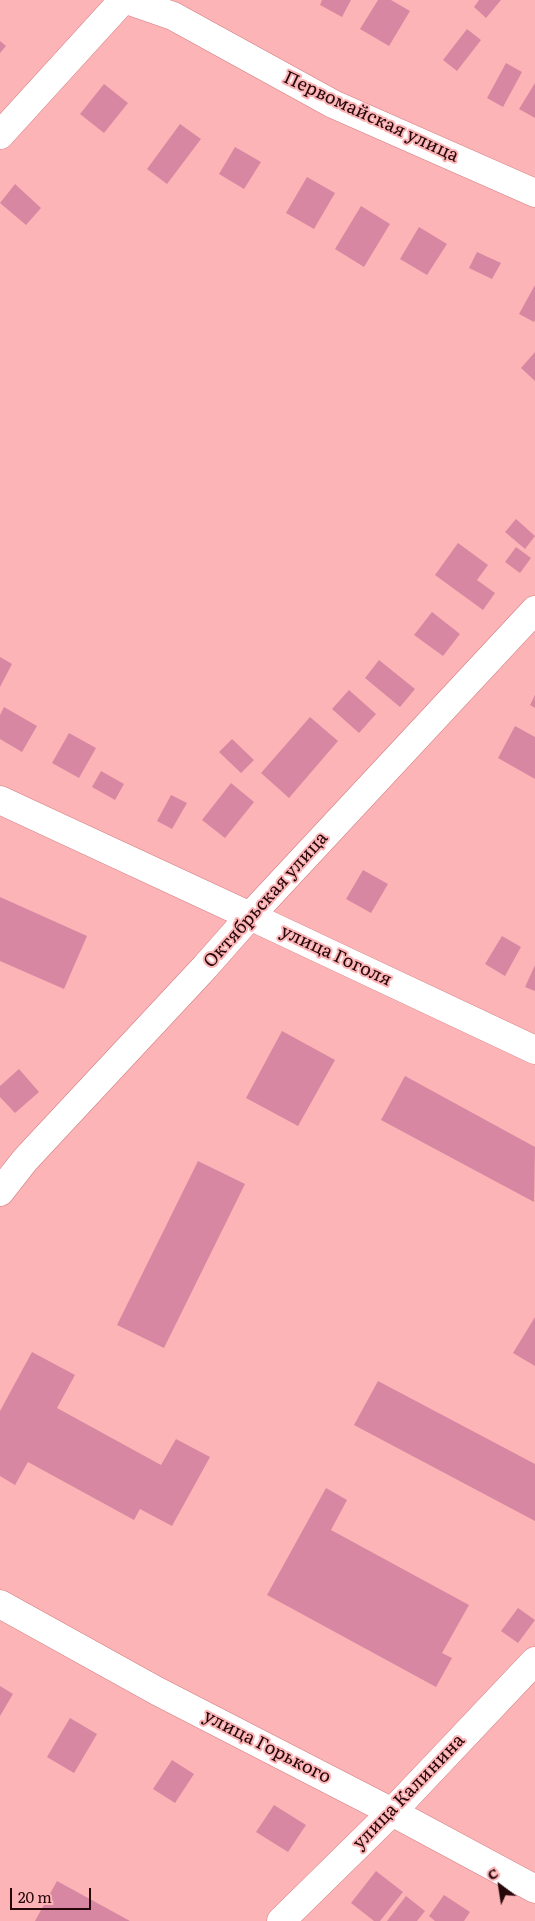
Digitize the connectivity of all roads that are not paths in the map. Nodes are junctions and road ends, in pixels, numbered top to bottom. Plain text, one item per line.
1 (123, 0) edge
2 (127, 0) edge
3 (0, 135) edge
4 (535, 193) edge
5 (535, 610) edge
6 (0, 800) edge
7 (250, 916) junction
8 (535, 1050) edge
9 (0, 1192) edge
10 (0, 1604) edge
11 (535, 1661) edge
12 (392, 1812) junction
13 (535, 1889) edge
14 (281, 1921) edge

1 - 3 street
2 - 4 street, Первомайская улица
5 - 7 street, Октябрьская улица
6 - 7 street, улица Гоголя
7 - 8 street, улица Гоголя
7 - 9 street, Октябрьская улица
10 - 12 street, улица Горького
11 - 12 street, улица Калинина
12 - 13 street, улица Горького
12 - 14 street, улица Калинина

